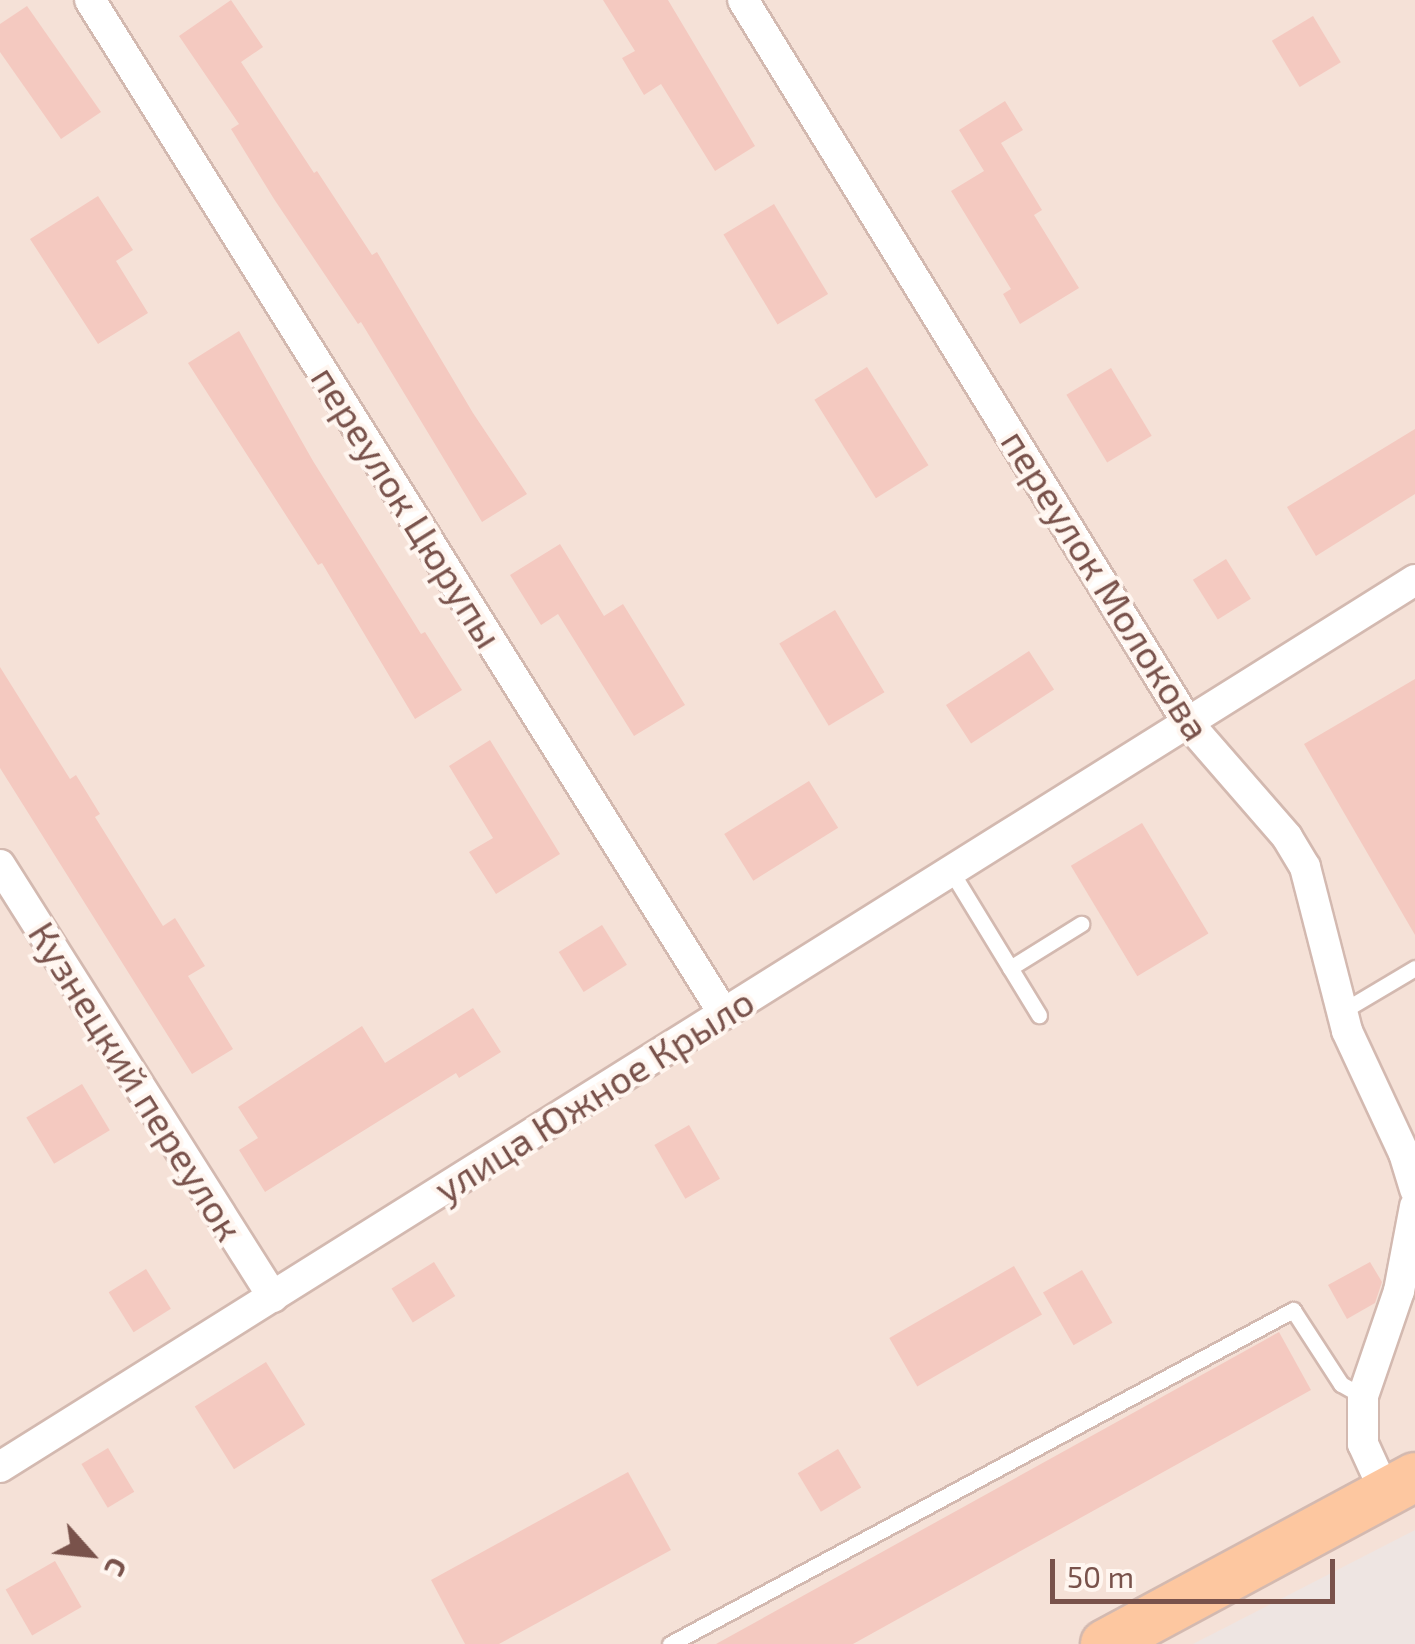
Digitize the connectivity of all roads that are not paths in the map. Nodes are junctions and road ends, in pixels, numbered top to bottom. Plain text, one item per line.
1 (90, 0) edge
2 (743, 0) edge
3 (1415, 580) edge
4 (1188, 723) junction
5 (0, 866) edge
6 (951, 871) junction
7 (1082, 924) dead end
8 (1010, 968) junction
9 (1415, 968) edge
10 (1341, 1012) junction
11 (724, 1014) junction
12 (1039, 1015) dead end
13 (1415, 1189) edge
14 (1415, 1206) edge
15 (273, 1297) junction
16 (1364, 1396) junction
17 (0, 1468) edge
18 (1400, 1485) edge
19 (670, 1644) edge
20 (1105, 1644) edge

1 - 11 street, переулок Цюрупы
2 - 4 street, переулок Молокова
3 - 4 street, улица Южное Крыло
4 - 6 street, улица Южное Крыло
4 - 10 street, переулок Молокова
5 - 15 street, Кузнецкий переулок
6 - 8 lane
6 - 11 street, улица Южное Крыло
7 - 8 lane
8 - 12 lane
9 - 10 lane
10 - 13 street, переулок Молокова
11 - 15 street, улица Южное Крыло
14 - 16 street
15 - 17 street, улица Южное Крыло
16 - 18 street
16 - 19 lane
18 - 20 main road

